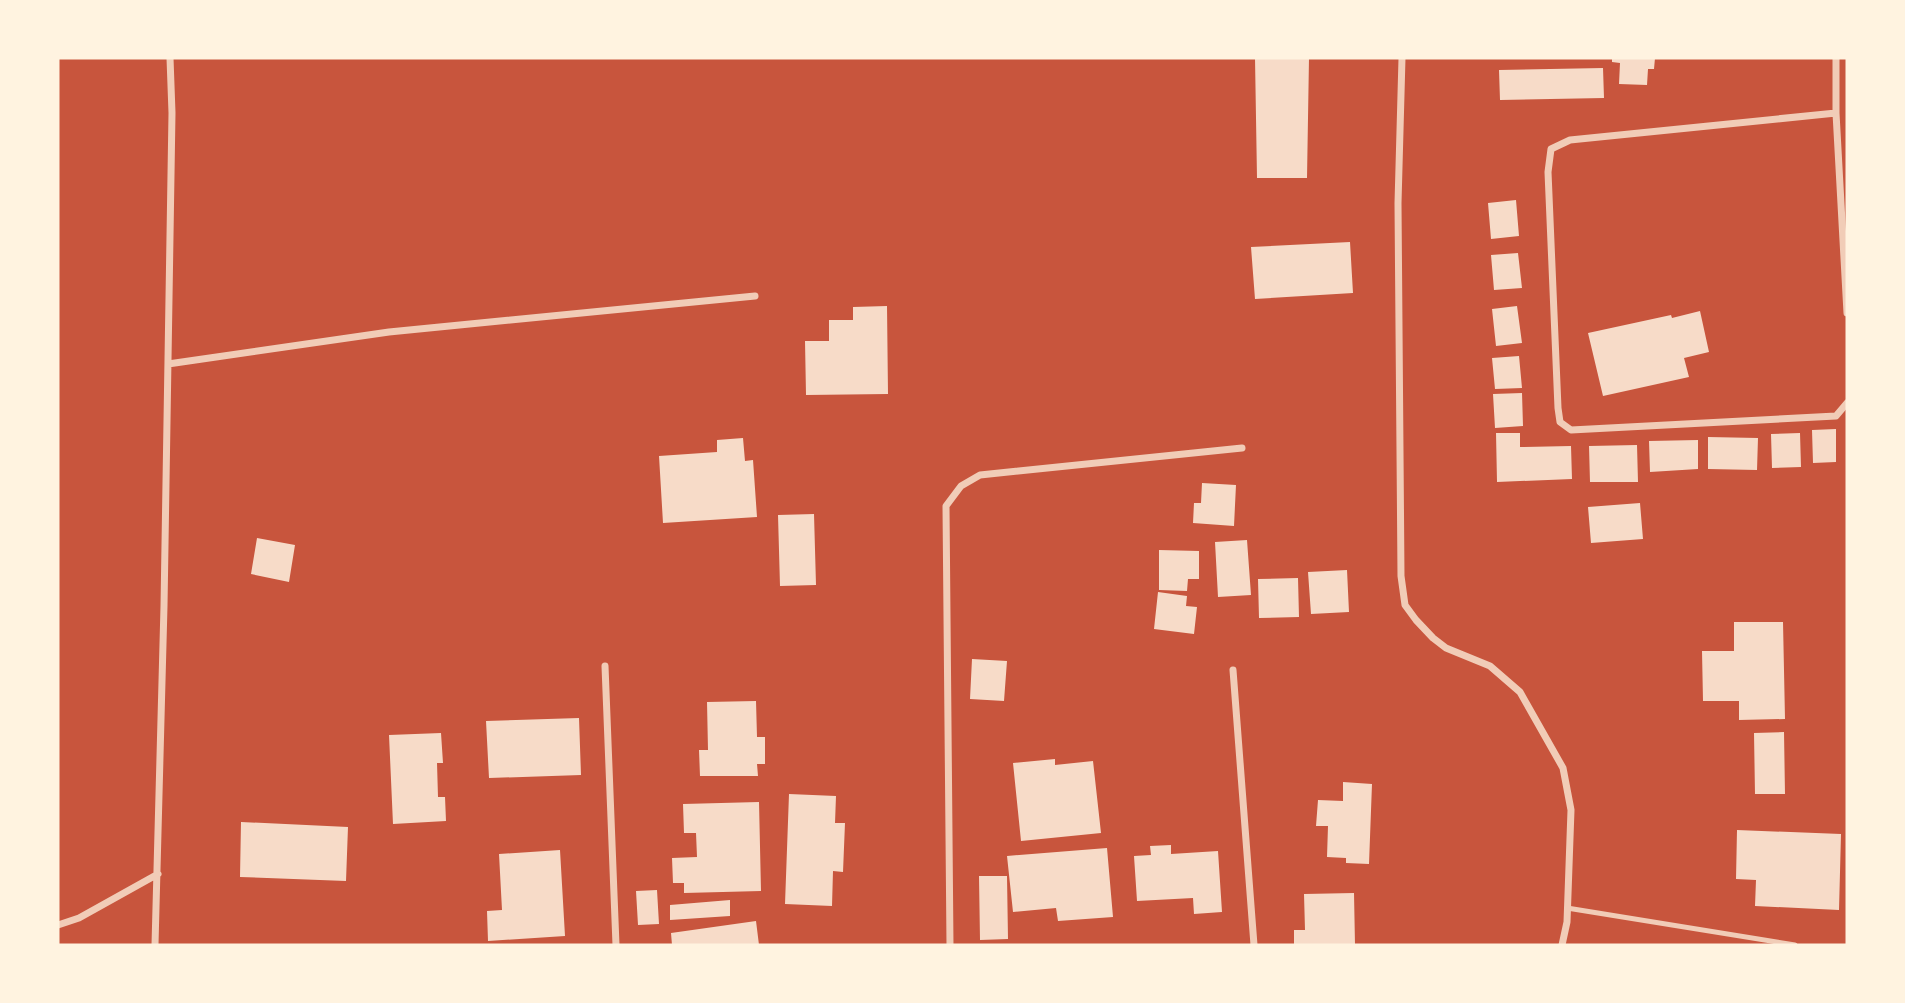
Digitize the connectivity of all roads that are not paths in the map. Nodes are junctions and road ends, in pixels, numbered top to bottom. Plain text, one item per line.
1 (170, 58) edge
2 (1402, 58) edge
3 (1836, 58) edge
4 (1836, 113) junction
5 (755, 296) dead end
6 (1847, 313) edge
7 (168, 364) junction
8 (1847, 403) edge
9 (1242, 447) dead end
10 (605, 666) dead end
11 (1233, 670) dead end
12 (158, 874) junction
13 (1567, 908) junction
14 (58, 925) edge
15 (155, 945) edge
16 (616, 945) edge
17 (950, 945) edge
18 (1254, 945) edge
19 (1562, 945) edge
20 (1795, 945) edge

1 - 7 street
2 - 13 street
3 - 4 street
4 - 6 street
4 - 8 street
5 - 7 street
7 - 12 street
9 - 17 street
10 - 16 street
11 - 18 street
12 - 14 street
12 - 15 street
13 - 19 street
13 - 20 lane

